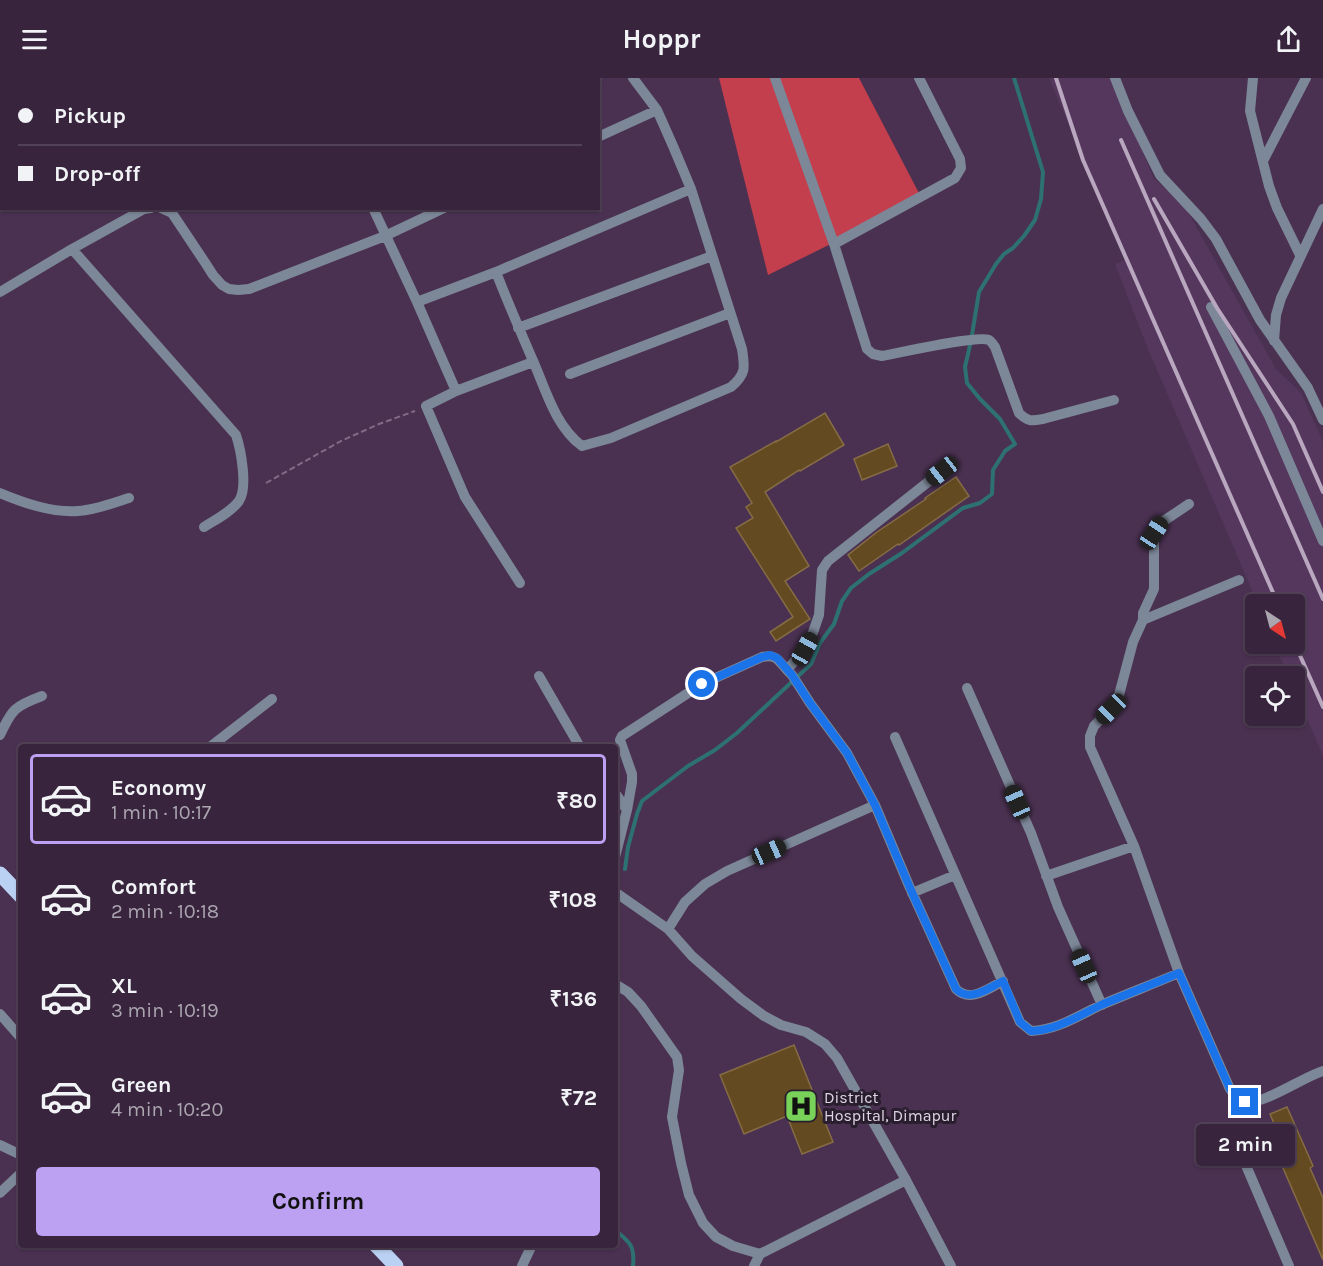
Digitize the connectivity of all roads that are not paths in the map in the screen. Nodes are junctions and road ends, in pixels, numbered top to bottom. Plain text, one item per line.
1 (633, 78) edge
2 (775, 78) edge
3 (919, 78) edge
4 (1115, 78) edge
5 (1253, 78) edge
6 (1306, 78) edge
7 (657, 110) junction
8 (600, 136) edge
9 (1263, 161) junction
10 (691, 189) junction
11 (1323, 209) edge
12 (142, 210) edge
13 (165, 210) edge
14 (374, 210) edge
15 (440, 210) edge
16 (385, 236) junction
17 (834, 244) junction
18 (72, 249) junction
19 (1300, 255) junction
20 (712, 256) junction
21 (496, 272) junction
22 (0, 292) edge
23 (417, 302) junction
24 (1211, 307) dead end
25 (730, 313) junction
26 (518, 328) junction
27 (1274, 340) junction
28 (533, 362) junction
29 (570, 374) dead end
30 (456, 391) junction
31 (1114, 400) dead end
32 (1323, 420) edge
33 (942, 471) dead end
34 (0, 493) edge
35 (129, 498) dead end
36 (1189, 504) dead end
37 (204, 527) dead end
38 (1323, 541) edge
39 (1239, 580) dead end
40 (520, 583) dead end
41 (1143, 620) junction
42 (790, 673) junction
43 (540, 676) dead end
44 (967, 688) dead end
45 (42, 696) dead end
46 (272, 699) dead end
47 (0, 735) edge
48 (895, 737) dead end
49 (214, 744) edge
50 (578, 744) edge
51 (618, 797) edge
52 (875, 805) junction
53 (627, 810) junction
54 (618, 845) edge
55 (1134, 846) junction
56 (0, 874) edge
57 (955, 875) junction
58 (1046, 876) junction
59 (18, 893) edge
60 (912, 893) junction
61 (618, 894) edge
62 (668, 929) junction
63 (1179, 973) junction
64 (1003, 981) junction
65 (618, 986) edge
66 (1102, 1005) junction
67 (0, 1014) edge
68 (18, 1035) edge
69 (1323, 1071) edge
70 (0, 1146) edge
71 (1239, 1149) dead end
72 (18, 1154) edge
73 (18, 1176) edge
74 (906, 1180) junction
75 (0, 1193) edge
76 (379, 1248) edge
77 (531, 1248) edge
78 (760, 1254) junction
79 (396, 1266) edge
80 (522, 1266) edge
81 (754, 1266) edge
82 (951, 1266) edge
83 (1289, 1266) edge

1 - 7 street
2 - 17 street
3 - 17 street
4 - 27 street
5 - 9 street
6 - 9 street
7 - 8 street
7 - 10 street
9 - 19 street
10 - 20 street
10 - 21 street
11 - 19 street
12 - 18 street
13 - 16 street
14 - 16 street
15 - 16 street
16 - 23 street
17 - 31 street
18 - 22 street
18 - 37 street
19 - 27 street
20 - 25 street
20 - 26 street
21 - 23 street
21 - 26 street
23 - 30 street
24 - 38 street
25 - 28 street
25 - 29 street
26 - 28 street
27 - 32 street
28 - 30 street
30 - 40 street
33 - 42 street
34 - 35 street
36 - 41 street
39 - 41 street
41 - 55 street
42 - 52 street
42 - 53 street
43 - 50 street
44 - 58 street
45 - 47 street
46 - 49 street
48 - 57 street
51 - 53 street
52 - 60 street
52 - 62 street
53 - 54 street
55 - 58 street
55 - 63 street
56 - 59 main road
57 - 60 street
57 - 64 street
58 - 66 street
60 - 64 street
61 - 62 street
62 - 74 street
63 - 66 street
63 - 69 street
64 - 66 street
65 - 78 street
67 - 68 street
70 - 72 street
71 - 83 street
73 - 75 street
74 - 78 street
74 - 82 street
76 - 79 main road
77 - 80 street
78 - 81 street

